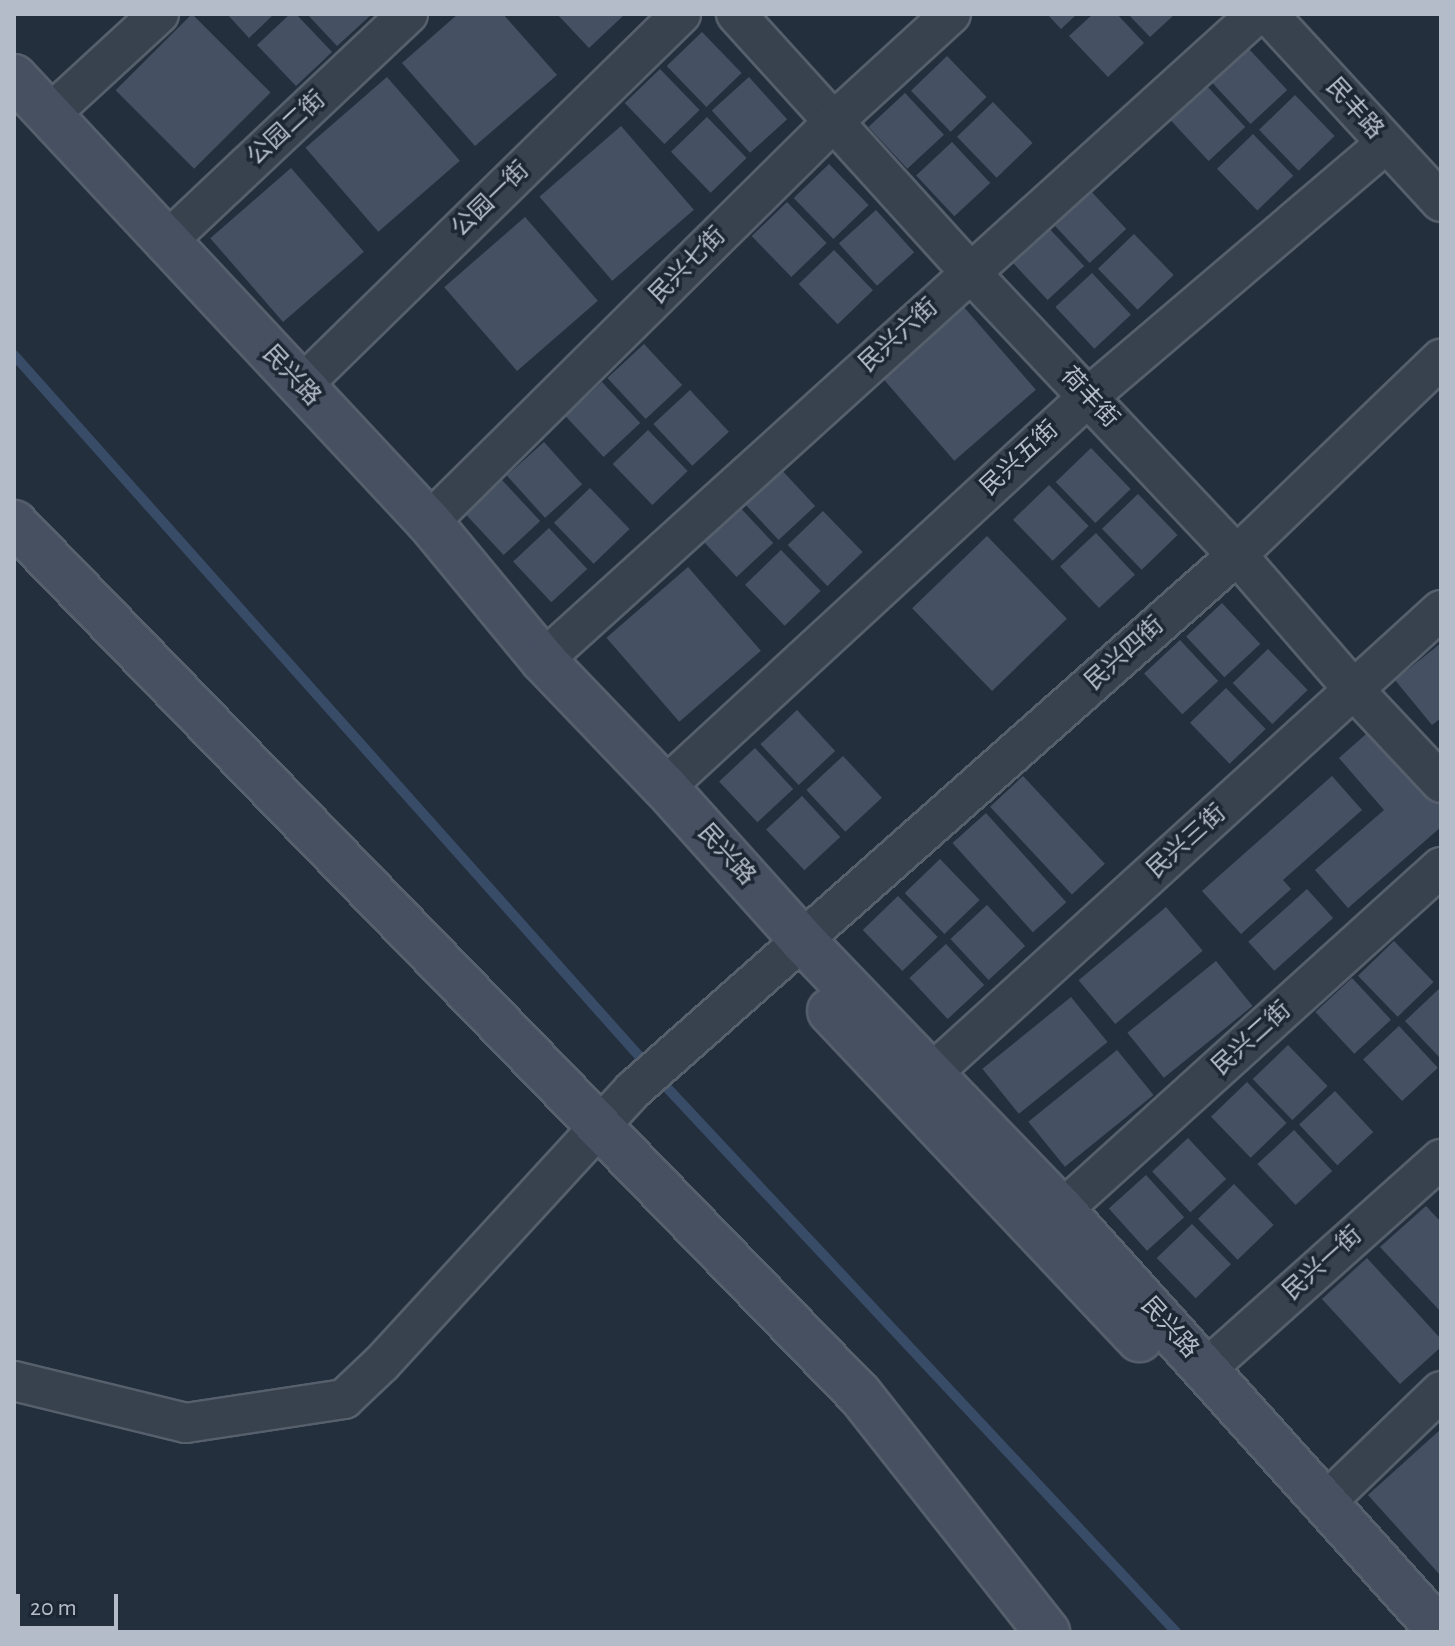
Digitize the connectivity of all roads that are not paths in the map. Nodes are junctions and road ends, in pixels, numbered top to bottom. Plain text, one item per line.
1 (159, 14) edge
2 (408, 14) edge
3 (681, 14) edge
4 (736, 14) edge
5 (951, 14) edge
6 (1257, 14) edge
7 (1268, 14) edge
8 (14, 77) edge
9 (31, 116) edge
10 (833, 122) junction
11 (1385, 144) junction
12 (1441, 202) edge
13 (165, 243) junction
14 (970, 272) junction
15 (1441, 359) edge
16 (301, 386) junction
17 (1088, 397) junction
18 (429, 522) junction
19 (14, 523) edge
20 (1237, 555) junction
21 (1441, 610) edge
22 (543, 660) junction
23 (1354, 690) junction
24 (1441, 783) edge
25 (665, 787) junction
26 (1441, 867) edge
27 (792, 950) junction
28 (932, 1073) junction
29 (596, 1127) junction
30 (1441, 1159) edge
31 (1062, 1210) junction
32 (1206, 1369) junction
33 (14, 1381) edge
34 (1441, 1391) edge
35 (1327, 1501) junction
36 (1047, 1632) edge
37 (1403, 1632) edge
38 (1441, 1632) edge

1 - 9 street
2 - 13 street, 公园二街
3 - 16 street, 公园一街
4 - 10 street, 荷丰街
5 - 10 street, 民兴七街
6 - 14 street, 民兴六街
7 - 11 street, 民丰路
8 - 9 street, 民兴路
9 - 13 street, 民兴路
9 - 27 street, 民兴路
10 - 14 street, 荷丰街
10 - 18 street, 民兴七街
11 - 12 street, 民丰路
11 - 17 street, 民兴五街
13 - 16 street, 民兴路
14 - 17 street, 荷丰街
14 - 22 street, 民兴六街
15 - 20 street, 民兴四街
16 - 18 street, 民兴路
17 - 20 street, 荷丰街
17 - 25 street, 民兴五街
18 - 22 street, 民兴路
19 - 29 street
20 - 23 street, 荷丰街
20 - 27 street, 民兴四街
21 - 23 street, 民兴三街
22 - 25 street, 民兴路
23 - 24 street, 荷丰街
23 - 28 street, 民兴三街
25 - 27 street, 民兴路
26 - 31 street, 民兴二街
27 - 28 street, 民兴路
27 - 29 street, 民兴四街
27 - 37 street, 民兴路
28 - 31 street, 民兴路
29 - 33 street, 民兴四街
29 - 36 street
30 - 32 street, 民兴一街
31 - 32 street, 民兴路
32 - 35 street, 民兴路
34 - 35 street
35 - 38 street, 民兴路

